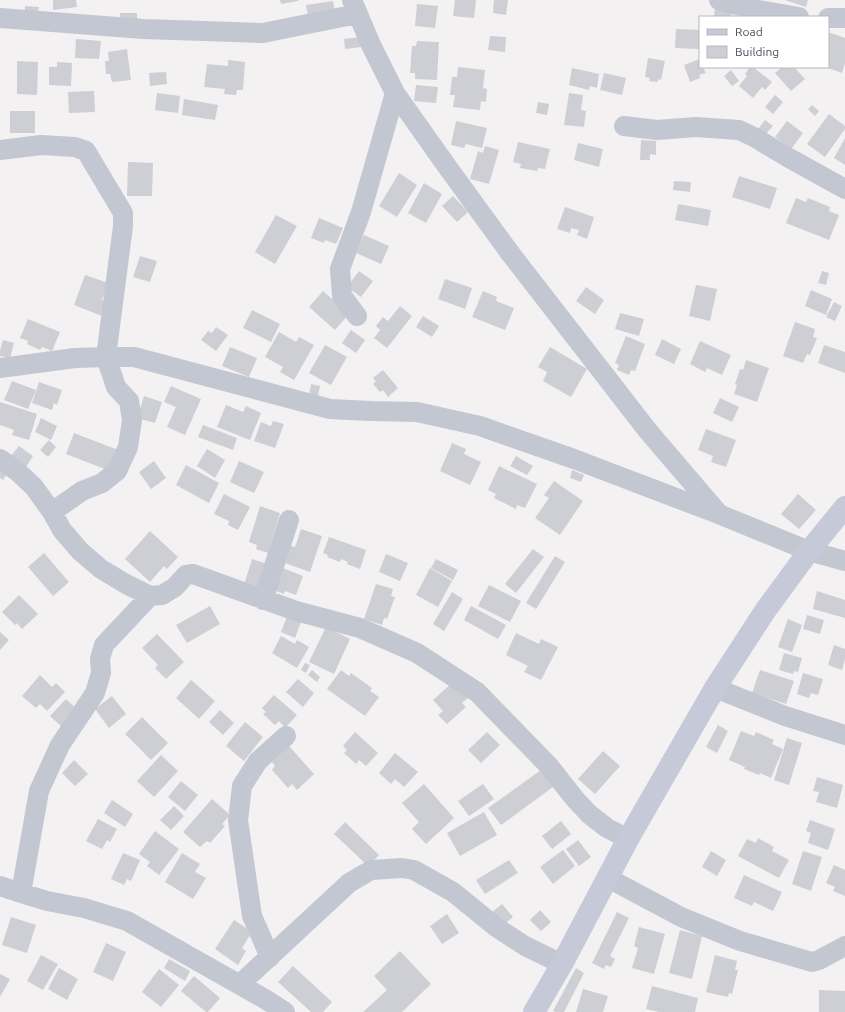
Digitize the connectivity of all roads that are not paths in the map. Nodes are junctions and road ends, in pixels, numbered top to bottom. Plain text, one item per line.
1 (718, 0) edge
2 (355, 7) edge
3 (793, 16) edge
4 (0, 18) edge
5 (829, 18) edge
6 (845, 18) edge
7 (395, 93) junction
8 (624, 126) dead end
9 (0, 150) edge
10 (845, 189) edge
11 (357, 316) dead end
12 (106, 357) junction
13 (0, 368) edge
14 (0, 459) edge
15 (845, 506) edge
16 (52, 512) junction
17 (721, 515) junction
18 (289, 520) dead end
19 (809, 551) junction
20 (845, 560) edge
21 (150, 596) junction
22 (263, 600) junction
23 (714, 688) junction
24 (845, 735) edge
25 (286, 736) dead end
26 (628, 839) junction
27 (608, 878) junction
28 (0, 886) edge
29 (21, 893) junction
30 (845, 946) edge
31 (270, 957) junction
32 (562, 964) junction
33 (240, 984) junction
34 (285, 1012) edge
35 (534, 1012) edge

1 - 3 street
2 - 4 street
2 - 7 street
5 - 6 street
7 - 11 street
7 - 17 street
8 - 10 street
9 - 12 street
12 - 13 street
12 - 16 street
12 - 17 street
14 - 16 street
15 - 19 street
16 - 21 street
17 - 19 street
18 - 22 street
19 - 20 street
19 - 23 street
21 - 22 street
21 - 29 street
22 - 26 street
23 - 24 street
23 - 26 street
25 - 31 street
26 - 27 street
27 - 30 street
27 - 32 street
28 - 29 street
29 - 33 street
31 - 32 street
31 - 33 street
32 - 35 street
33 - 34 street

